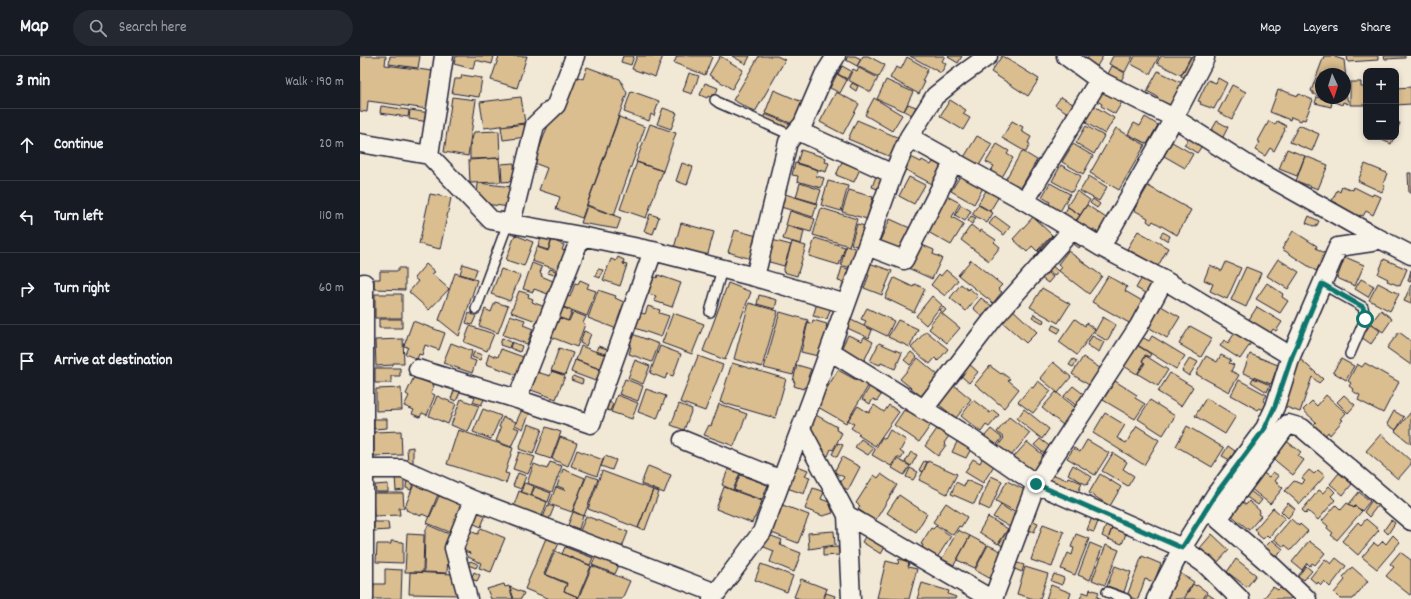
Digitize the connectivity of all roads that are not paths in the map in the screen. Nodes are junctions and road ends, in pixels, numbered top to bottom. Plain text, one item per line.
1 (444, 56) edge
2 (576, 56) edge
3 (836, 56) edge
4 (988, 56) edge
5 (1066, 56) edge
6 (1205, 56) edge
7 (1099, 80) junction
8 (715, 100) dead end
9 (1174, 118) junction
10 (795, 134) junction
11 (909, 137) junction
12 (360, 143) edge
13 (429, 155) junction
14 (954, 162) junction
15 (893, 174) junction
16 (1025, 201) junction
17 (510, 223) junction
18 (1072, 230) junction
19 (581, 236) junction
20 (1376, 237) junction
21 (867, 246) junction
22 (1101, 247) junction
23 (654, 251) junction
24 (1411, 255) edge
25 (722, 269) junction
26 (755, 277) junction
27 (1164, 280) junction
28 (360, 284) edge
29 (1322, 284) junction
30 (846, 304) junction
31 (476, 309) dead end
32 (710, 312) dead end
33 (830, 351) junction
34 (1350, 354) dead end
35 (1292, 356) junction
36 (418, 369) dead end
37 (362, 393) edge
38 (517, 399) junction
39 (923, 410) junction
40 (801, 429) junction
41 (683, 440) dead end
42 (364, 469) junction
43 (782, 480) junction
44 (1036, 484) junction
45 (362, 490) edge
46 (473, 500) junction
47 (847, 515) junction
48 (1411, 521) edge
49 (1182, 548) junction
50 (1107, 592) dead end
51 (363, 593) edge
52 (714, 596) edge
53 (468, 599) edge
54 (851, 599) edge
55 (992, 599) edge
56 (1126, 599) edge
57 (1156, 599) edge
58 (1240, 599) edge
59 (1307, 599) edge

1 - 13 street
2 - 17 street
3 - 10 street
4 - 11 street
5 - 7 street
6 - 9 street
7 - 9 street
7 - 16 street
8 - 10 lane
9 - 20 street
9 - 22 street
10 - 15 street
10 - 26 street
11 - 14 street
11 - 15 street
12 - 13 street
13 - 17 street
14 - 16 street
14 - 21 street
15 - 21 street
16 - 18 street
17 - 19 street
17 - 31 lane
18 - 22 street
18 - 39 street
19 - 23 street
19 - 38 street
20 - 24 street
20 - 29 street
21 - 30 street
22 - 27 street
23 - 25 street
23 - 38 street
25 - 26 street
25 - 32 lane
26 - 30 street
27 - 35 street
27 - 44 street
28 - 37 street
29 - 34 lane
29 - 35 street
30 - 33 street
33 - 39 street
33 - 40 street
35 - 49 street
36 - 38 street
37 - 42 street
39 - 44 street
40 - 43 street
40 - 47 street
41 - 43 street
42 - 45 street
42 - 46 street
43 - 52 street
44 - 49 street
44 - 55 street
45 - 51 street
46 - 52 street
46 - 53 street
47 - 54 street
47 - 55 street
48 - 59 street
49 - 57 street
49 - 58 street
50 - 56 lane

